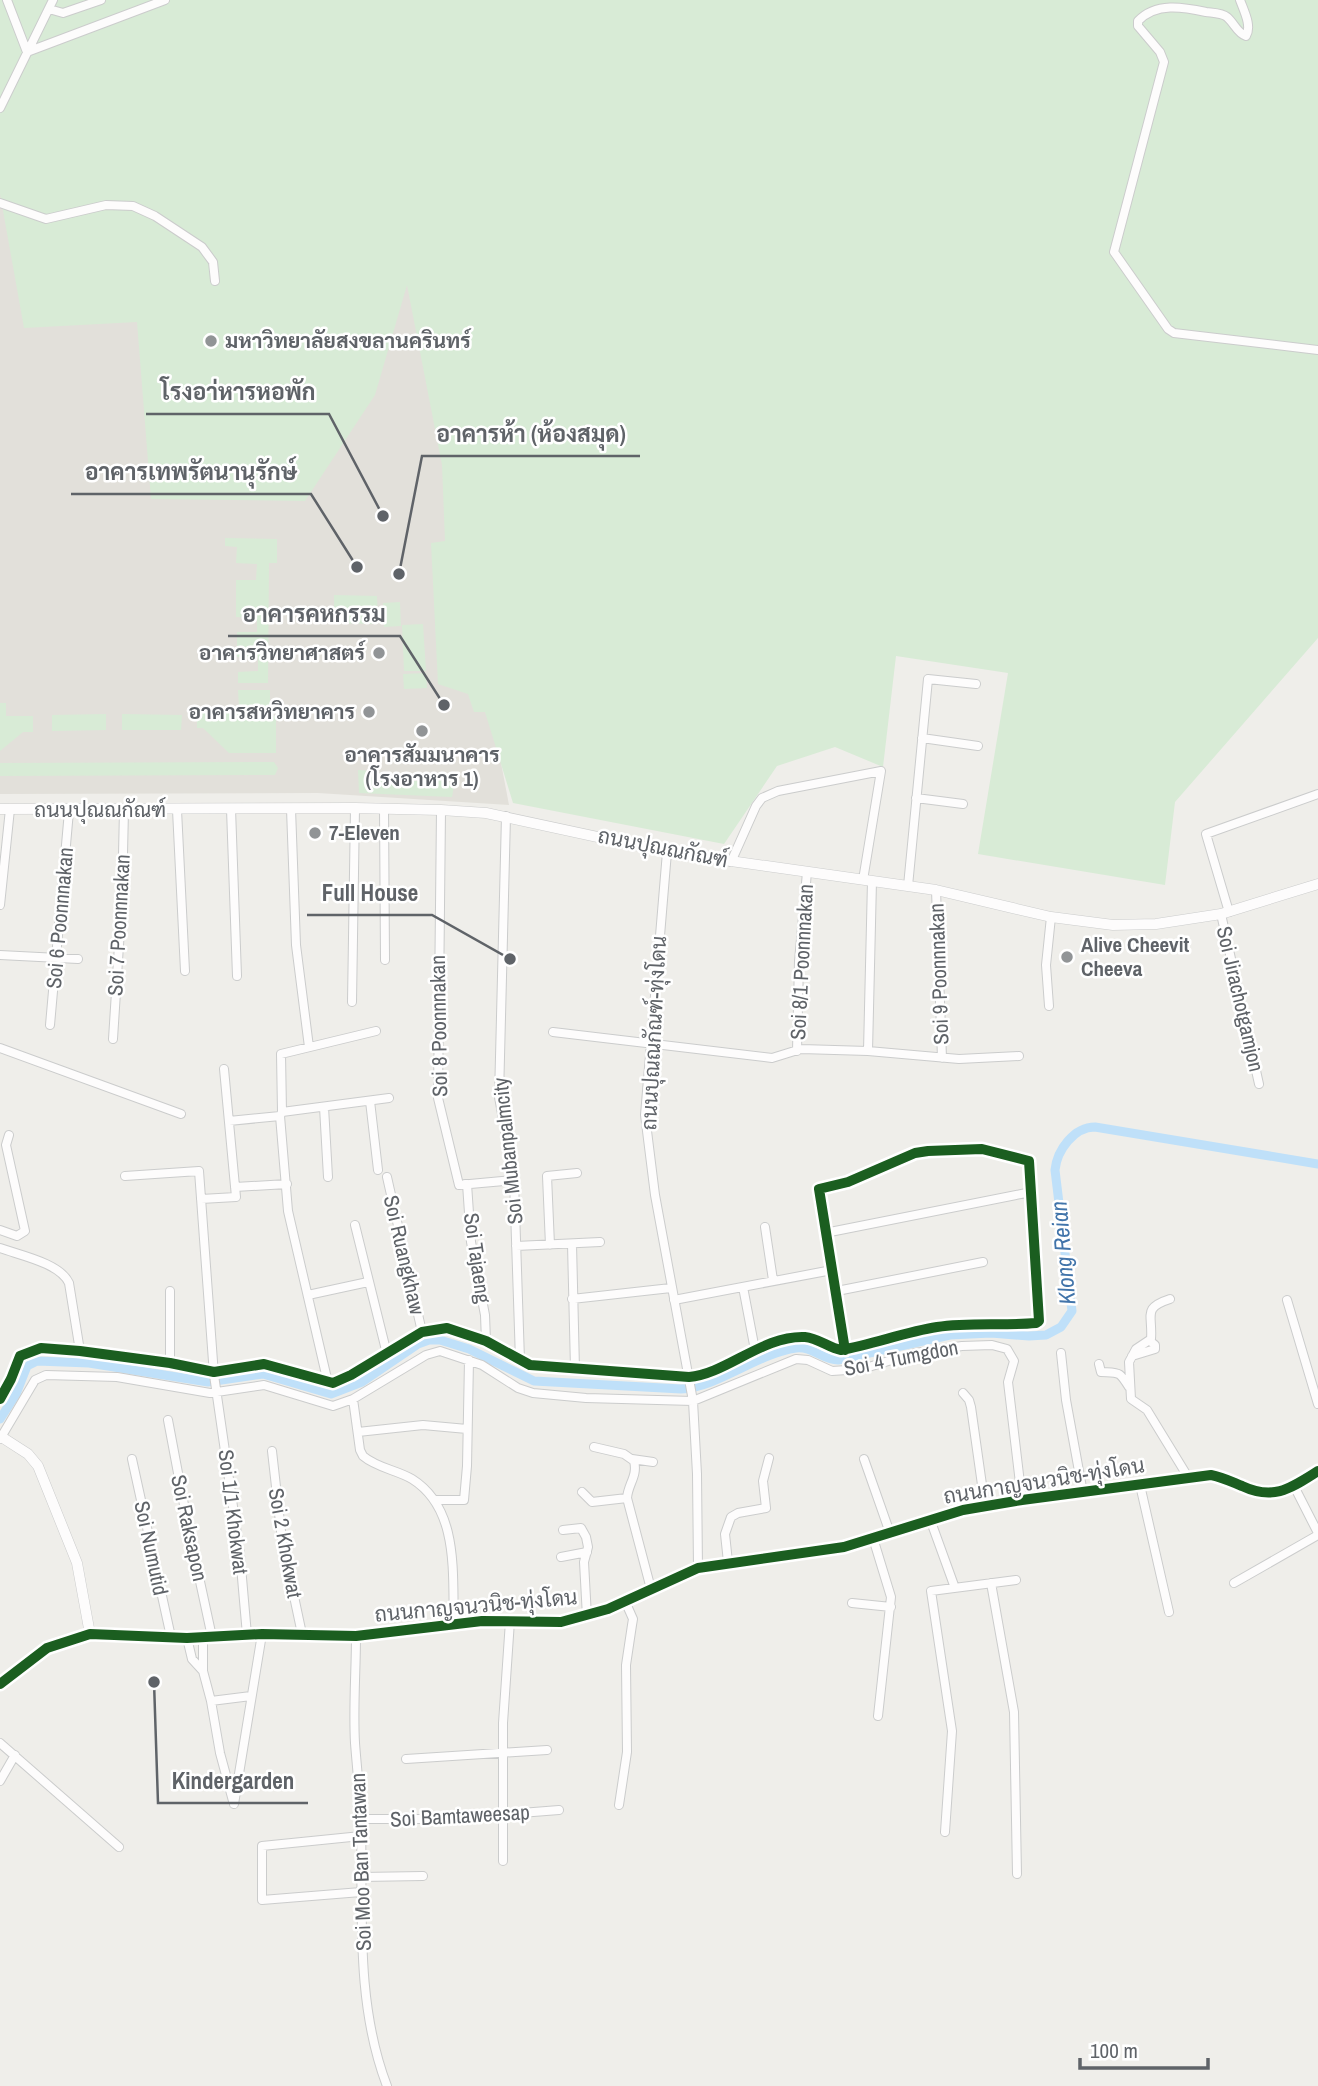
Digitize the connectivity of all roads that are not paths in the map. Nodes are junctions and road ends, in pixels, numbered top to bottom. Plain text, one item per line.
1 (7, 0) edge
2 (101, 0) edge
3 (164, 0) edge
4 (1240, 0) edge
5 (51, 4) edge
6 (27, 52) junction
7 (0, 108) edge
8 (0, 203) edge
9 (215, 281) dead end
10 (1318, 350) edge
11 (976, 684) dead end
12 (922, 738) junction
13 (978, 746) dead end
14 (1318, 794) edge
15 (916, 798) junction
16 (963, 804) dead end
17 (355, 808) junction
18 (5, 809) edge
19 (231, 809) junction
20 (291, 809) junction
21 (384, 809) junction
22 (124, 810) junction
23 (177, 810) junction
24 (441, 810) junction
25 (69, 811) junction
26 (506, 816) junction
27 (667, 852) junction
28 (731, 862) junction
29 (807, 872) junction
30 (867, 880) junction
31 (1318, 884) edge
32 (908, 886) junction
33 (936, 890) junction
34 (0, 905) edge
35 (1225, 913) junction
36 (1051, 916) junction
37 (0, 955) edge
38 (57, 959) junction
39 (78, 959) dead end
40 (384, 960) dead end
41 (185, 971) dead end
42 (237, 976) dead end
43 (352, 1002) dead end
44 (1049, 1006) dead end
45 (50, 1025) dead end
46 (376, 1031) dead end
47 (553, 1032) dead end
48 (113, 1039) dead end
49 (651, 1042) junction
50 (309, 1047) junction
51 (0, 1048) edge
52 (797, 1051) junction
53 (868, 1051) junction
54 (1019, 1056) dead end
55 (942, 1058) junction
56 (224, 1069) dead end
57 (1259, 1084) dead end
58 (389, 1098) dead end
59 (370, 1101) junction
60 (324, 1107) junction
61 (181, 1114) dead end
62 (281, 1114) junction
63 (229, 1121) junction
64 (9, 1135) dead end
65 (378, 1170) dead end
66 (577, 1173) dead end
67 (125, 1177) dead end
68 (328, 1177) dead end
69 (387, 1177) dead end
70 (514, 1180) junction
71 (287, 1184) junction
72 (463, 1184) junction
73 (235, 1187) junction
74 (1031, 1192) junction
75 (201, 1199) junction
76 (355, 1225) dead end
77 (765, 1227) dead end
78 (0, 1230) edge
79 (825, 1233) junction
80 (600, 1242) dead end
81 (572, 1244) junction
82 (550, 1245) junction
83 (516, 1247) junction
84 (0, 1248) edge
85 (984, 1262) dead end
86 (832, 1270) junction
87 (774, 1280) junction
88 (369, 1282) junction
89 (743, 1287) junction
90 (671, 1288) junction
91 (170, 1291) dead end
92 (837, 1292) junction
93 (308, 1295) junction
94 (572, 1299) junction
95 (1170, 1299) dead end
96 (674, 1300) junction
97 (1287, 1300) dead end
98 (422, 1332) junction
99 (486, 1341) junction
100 (755, 1350) junction
101 (845, 1350) junction
102 (80, 1351) junction
103 (1061, 1353) dead end
104 (387, 1354) junction
105 (469, 1360) junction
106 (520, 1360) junction
107 (170, 1363) junction
108 (1099, 1364) dead end
109 (575, 1370) junction
110 (214, 1373) junction
111 (690, 1378) junction
112 (328, 1383) junction
113 (1131, 1390) junction
114 (216, 1391) junction
115 (963, 1393) dead end
116 (0, 1399) edge
117 (353, 1399) junction
118 (693, 1399) junction
119 (1318, 1404) edge
120 (168, 1420) dead end
121 (467, 1429) junction
122 (358, 1432) junction
123 (1, 1438) edge
124 (594, 1447) dead end
125 (272, 1451) dead end
126 (769, 1458) dead end
127 (132, 1459) dead end
128 (632, 1459) junction
129 (864, 1459) dead end
130 (653, 1462) dead end
131 (1318, 1471) edge
132 (1188, 1477) junction
133 (1140, 1485) junction
134 (1294, 1486) junction
135 (582, 1492) dead end
136 (1083, 1493) junction
137 (627, 1498) junction
138 (434, 1500) junction
139 (1022, 1500) junction
140 (985, 1506) junction
141 (930, 1519) junction
142 (563, 1530) dead end
143 (890, 1533) junction
144 (1318, 1534) edge
145 (873, 1538) junction
146 (587, 1552) junction
147 (561, 1557) dead end
148 (728, 1562) junction
149 (698, 1568) junction
150 (1016, 1580) dead end
151 (991, 1583) junction
152 (1234, 1583) dead end
153 (955, 1588) junction
154 (651, 1589) junction
155 (625, 1601) junction
156 (852, 1602) dead end
157 (891, 1607) junction
158 (1169, 1612) dead end
159 (587, 1617) junction
160 (510, 1621) junction
161 (454, 1624) junction
162 (90, 1634) junction
163 (262, 1634) junction
164 (302, 1634) junction
165 (247, 1635) junction
166 (356, 1636) junction
167 (171, 1637) junction
168 (208, 1637) junction
169 (187, 1638) junction
170 (203, 1671) junction
171 (0, 1684) edge
172 (251, 1696) junction
173 (211, 1701) junction
174 (878, 1716) dead end
175 (0, 1743) edge
176 (547, 1750) dead end
177 (503, 1754) junction
178 (15, 1755) junction
179 (406, 1759) dead end
180 (0, 1781) edge
181 (620, 1805) dead end
182 (559, 1810) dead end
183 (504, 1816) junction
184 (361, 1819) junction
185 (945, 1832) dead end
186 (361, 1836) junction
187 (119, 1847) dead end
188 (503, 1861) dead end
189 (1017, 1874) dead end
190 (423, 1876) dead end
191 (361, 1877) junction
192 (361, 1892) junction
193 (387, 2086) edge

1 - 6 street
2 - 5 street
3 - 6 street
4 - 10 street
5 - 6 street
6 - 7 street
8 - 9 street
11 - 12 street
12 - 13 street
12 - 15 street
14 - 35 street, Soi Jirachotgamjon
15 - 16 street
15 - 32 street
17 - 20 street, ถนนปุณณกัณฑ์
17 - 21 street, ถนนปุณณกัณฑ์
17 - 43 street
18 - 25 street, ถนนปุณณกัณฑ์
18 - 34 street
19 - 20 street, ถนนปุณณกัณฑ์
19 - 23 street, ถนนปุณณกัณฑ์
19 - 42 street
20 - 50 street
21 - 24 street, ถนนปุณณกัณฑ์
21 - 40 street
22 - 23 street, ถนนปุณณกัณฑ์
22 - 25 street, ถนนปุณณกัณฑ์
22 - 48 street, Soi 7 Poonnnakan
23 - 41 street
24 - 26 street, ถนนปุณณกัณฑ์
24 - 72 street, Soi 8 Poonnnakan
25 - 38 street, Soi 6 Poonnnakan
26 - 27 street, ถนนปุณณกัณฑ์
26 - 70 street, Soi Mubanpalmcity
27 - 28 street, ถนนปุณณกัณฑ์
27 - 49 street, ถนนปุณณกัณฑ์-ทุ่งโดน
28 - 29 street, ถนนปุณณกัณฑ์
28 - 30 street
29 - 30 street, ถนนปุณณกัณฑ์
29 - 52 street, Soi 8/1 Poonnnakan
30 - 32 street, ถนนปุณณกัณฑ์
30 - 53 street
31 - 35 street, ถนนปุณณกัณฑ์
32 - 33 street, ถนนปุณณกัณฑ์
33 - 36 street, ถนนปุณณกัณฑ์
33 - 55 street, Soi 9 Poonnnakan
35 - 36 street, ถนนปุณณกัณฑ์
35 - 57 street, Soi Jirachotgamjon
36 - 44 street
37 - 38 street
38 - 39 street
38 - 45 street, Soi 6 Poonnnakan
46 - 50 street
47 - 49 street
49 - 52 street
49 - 90 street, ถนนปุณณกัณฑ์-ทุ่งโดน
50 - 62 street
51 - 61 street
52 - 53 street
53 - 55 street
54 - 55 street
56 - 63 street
58 - 59 street
59 - 60 street
59 - 65 street, Soi Ruangkhaw
60 - 62 street
60 - 68 street
62 - 63 street
62 - 71 street
63 - 73 street
64 - 78 street
66 - 82 street
67 - 75 street, Soi 1/1 Khokwat
69 - 98 street, Soi Ruangkhaw
70 - 72 street
70 - 83 street, Soi Mubanpalmcity
71 - 73 street
71 - 93 street
72 - 99 street, Soi Tajaeng
73 - 75 street
74 - 79 street
74 - 79 street
74 - 101 street
75 - 110 street, Soi 1/1 Khokwat
76 - 88 street
77 - 87 street
79 - 86 street
80 - 81 street
81 - 82 street
81 - 94 street
82 - 83 street
83 - 106 street, Soi Mubanpalmcity
84 - 102 street
85 - 92 street
86 - 87 street
86 - 92 street
87 - 89 street
88 - 93 street
88 - 104 street
89 - 96 street
89 - 100 street
90 - 94 street
90 - 96 street, ถนนปุณณกัณฑ์-ทุ่งโดน
91 - 107 street
92 - 101 street
93 - 112 street
94 - 109 street
95 - 113 street
96 - 111 street, ถนนปุณณกัณฑ์-ทุ่งโดน
97 - 119 street
98 - 99 street
98 - 104 street
99 - 106 street
100 - 101 street
100 - 111 street
102 - 107 street
102 - 116 street
103 - 136 street
104 - 112 street
105 - 117 street
105 - 118 street
105 - 121 street
106 - 109 street
107 - 110 street
108 - 113 street
109 - 111 street
110 - 112 street
110 - 114 street, Soi 1/1 Khokwat
111 - 118 street, ถนนปุณณกัณฑ์-ทุ่งโดน
113 - 132 street
114 - 117 street
114 - 123 street
114 - 165 street, Soi 1/1 Khokwat
115 - 140 street
117 - 122 street
118 - 139 street, Soi 4 Tumgdon
118 - 149 street, ถนนปุณณกัณฑ์-ทุ่งโดน
120 - 168 street, Soi Raksapon
121 - 122 street
121 - 138 street
122 - 138 street
123 - 162 street
124 - 128 street
125 - 164 street, Soi 2 Khokwat
126 - 148 street
127 - 167 street, Soi Numutid
128 - 130 street
128 - 137 street
129 - 143 street
131 - 134 street, ถนนกาญจนวนิช-ทุ่งโดน
132 - 133 street, ถนนกาญจนวนิช-ทุ่งโดน
132 - 134 street, ถนนกาญจนวนิช-ทุ่งโดน
133 - 136 street, ถนนกาญจนวนิช-ทุ่งโดน
133 - 158 street
134 - 144 street
135 - 137 street
136 - 139 street, ถนนกาญจนวนิช-ทุ่งโดน
137 - 154 street
138 - 161 street
139 - 140 street, ถนนกาญจนวนิช-ทุ่งโดน
140 - 141 street, ถนนกาญจนวนิช-ทุ่งโดน
141 - 143 street, ถนนกาญจนวนิช-ทุ่งโดน
141 - 153 street
142 - 146 street
143 - 145 street, ถนนกาญจนวนิช-ทุ่งโดน
144 - 152 street
145 - 148 street, ถนนกาญจนวนิช-ทุ่งโดน
145 - 157 street
146 - 147 street
146 - 159 street
148 - 149 street, ถนนกาญจนวนิช-ทุ่งโดน
149 - 154 street, ถนนกาญจนวนิช-ทุ่งโดน
150 - 151 street
151 - 153 street
151 - 189 street
153 - 185 street
154 - 155 street, ถนนกาญจนวนิช-ทุ่งโดน
155 - 159 street, ถนนกาญจนวนิช-ทุ่งโดน
155 - 181 street
156 - 157 street
157 - 174 street
159 - 160 street, ถนนกาญจนวนิช-ทุ่งโดน
160 - 161 street, ถนนกาญจนวนิช-ทุ่งโดน
160 - 177 street
161 - 166 street, ถนนกาญจนวนิช-ทุ่งโดน
162 - 167 street, ถนนกาญจนวนิช-ทุ่งโดน
162 - 171 street, ถนนกาญจนวนิช-ทุ่งโดน
163 - 164 street, ถนนกาญจนวนิช-ทุ่งโดน
163 - 165 street, ถนนกาญจนวนิช-ทุ่งโดน
163 - 172 street
164 - 166 street, ถนนกาญจนวนิช-ทุ่งโดน
165 - 168 street, ถนนกาญจนวนิช-ทุ่งโดน
166 - 184 street, Soi Moo Ban Tantawan
167 - 169 street, ถนนกาญจนวนิช-ทุ่งโดน
168 - 169 street, ถนนกาญจนวนิช-ทุ่งโดน
168 - 170 street, Soi Raksapon
169 - 170 street
170 - 173 street
172 - 173 street
172 - 173 street
175 - 178 street
176 - 177 street
177 - 179 street
177 - 183 street
178 - 180 street
178 - 187 street
182 - 183 street, Soi Bamtaweesap
183 - 184 street, Soi Bamtaweesap
183 - 188 street
184 - 186 street, Soi Moo Ban Tantawan
186 - 191 street, Soi Moo Ban Tantawan
186 - 192 street
190 - 191 street
191 - 192 street, Soi Moo Ban Tantawan
192 - 193 street, Soi Moo Ban Tantawan

